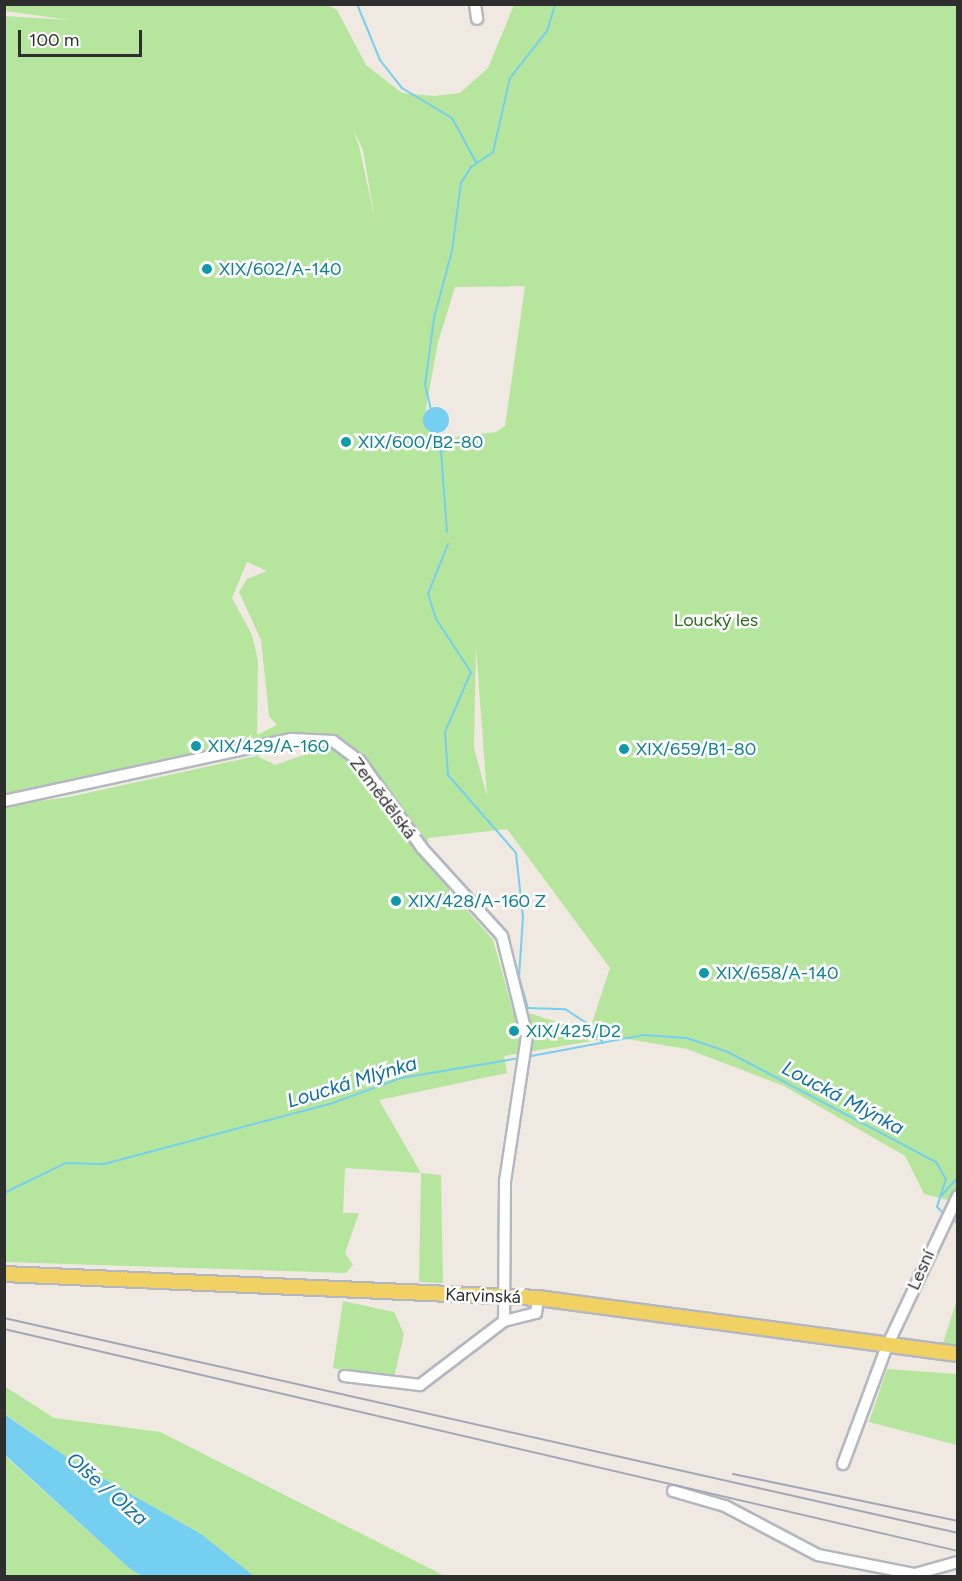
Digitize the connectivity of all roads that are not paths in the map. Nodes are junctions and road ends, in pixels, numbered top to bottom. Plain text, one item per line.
1 (475, 4) edge
2 (477, 20) dead end
3 (4, 801) edge
4 (957, 1196) edge
5 (4, 1274) edge
6 (507, 1298) junction
7 (538, 1298) junction
8 (504, 1321) junction
9 (887, 1346) junction
10 (957, 1354) edge
11 (345, 1376) dead end
12 (843, 1464) dead end
13 (673, 1491) dead end
14 (957, 1562) edge

1 - 2 street
3 - 6 street, Zemědělská
4 - 9 street, Lesní
5 - 6 main road, Karvinská
6 - 7 main road, Karvinská
6 - 8 street, Zemědělská
7 - 8 street
7 - 9 main road, Karvinská
8 - 11 street
9 - 10 main road, Karvinská
9 - 12 street, Lesní
13 - 14 street

